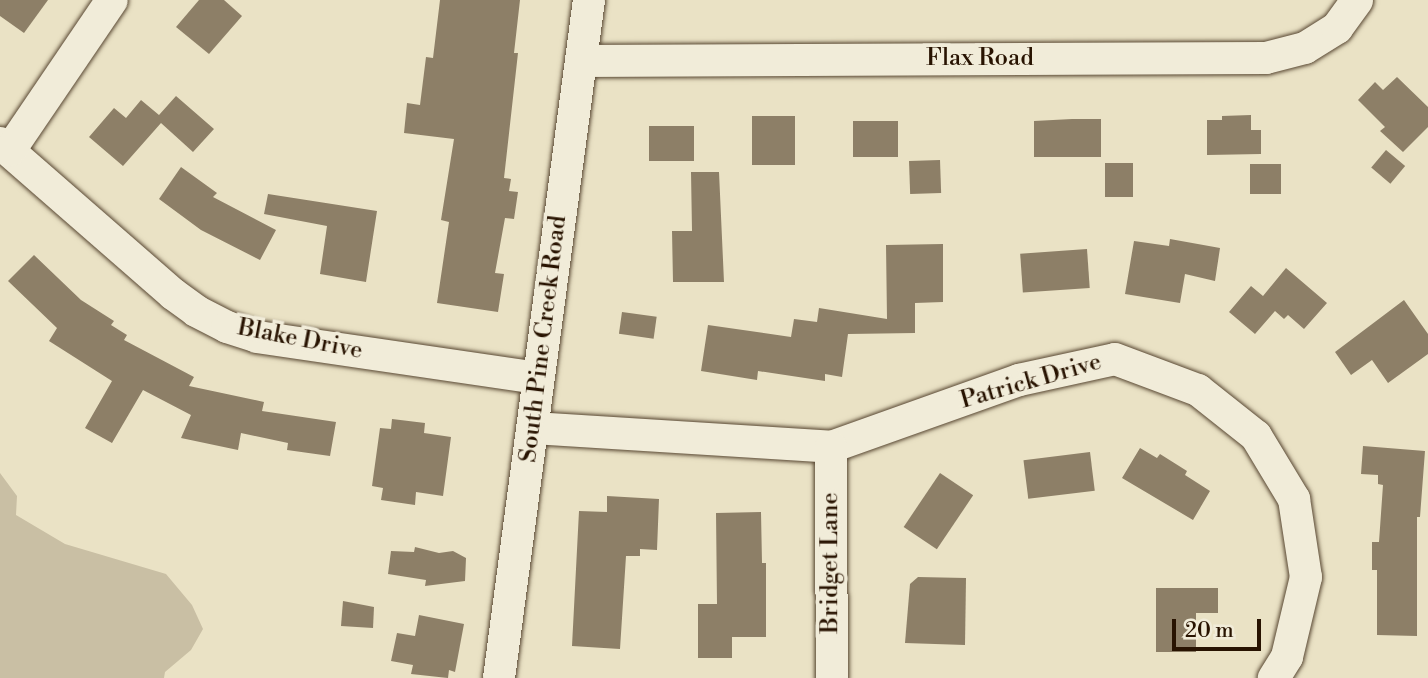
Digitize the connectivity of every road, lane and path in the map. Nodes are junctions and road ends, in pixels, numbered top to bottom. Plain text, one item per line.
1 (112, 0) edge
2 (589, 0) edge
3 (1357, 0) edge
4 (581, 61) junction
5 (5, 146) edge
6 (538, 378) junction
7 (533, 428) junction
8 (831, 447) junction
9 (499, 678) edge
10 (832, 678) edge
11 (1274, 678) edge

1 - 5 street
2 - 4 street, South Pine Creek Road
3 - 4 street, Flax Road
4 - 6 street, South Pine Creek Road
5 - 6 street, Blake Drive
6 - 7 street, South Pine Creek Road
7 - 8 street, Patrick Drive
7 - 9 street, South Pine Creek Road
8 - 10 street, Bridget Lane
8 - 11 street, Patrick Drive

